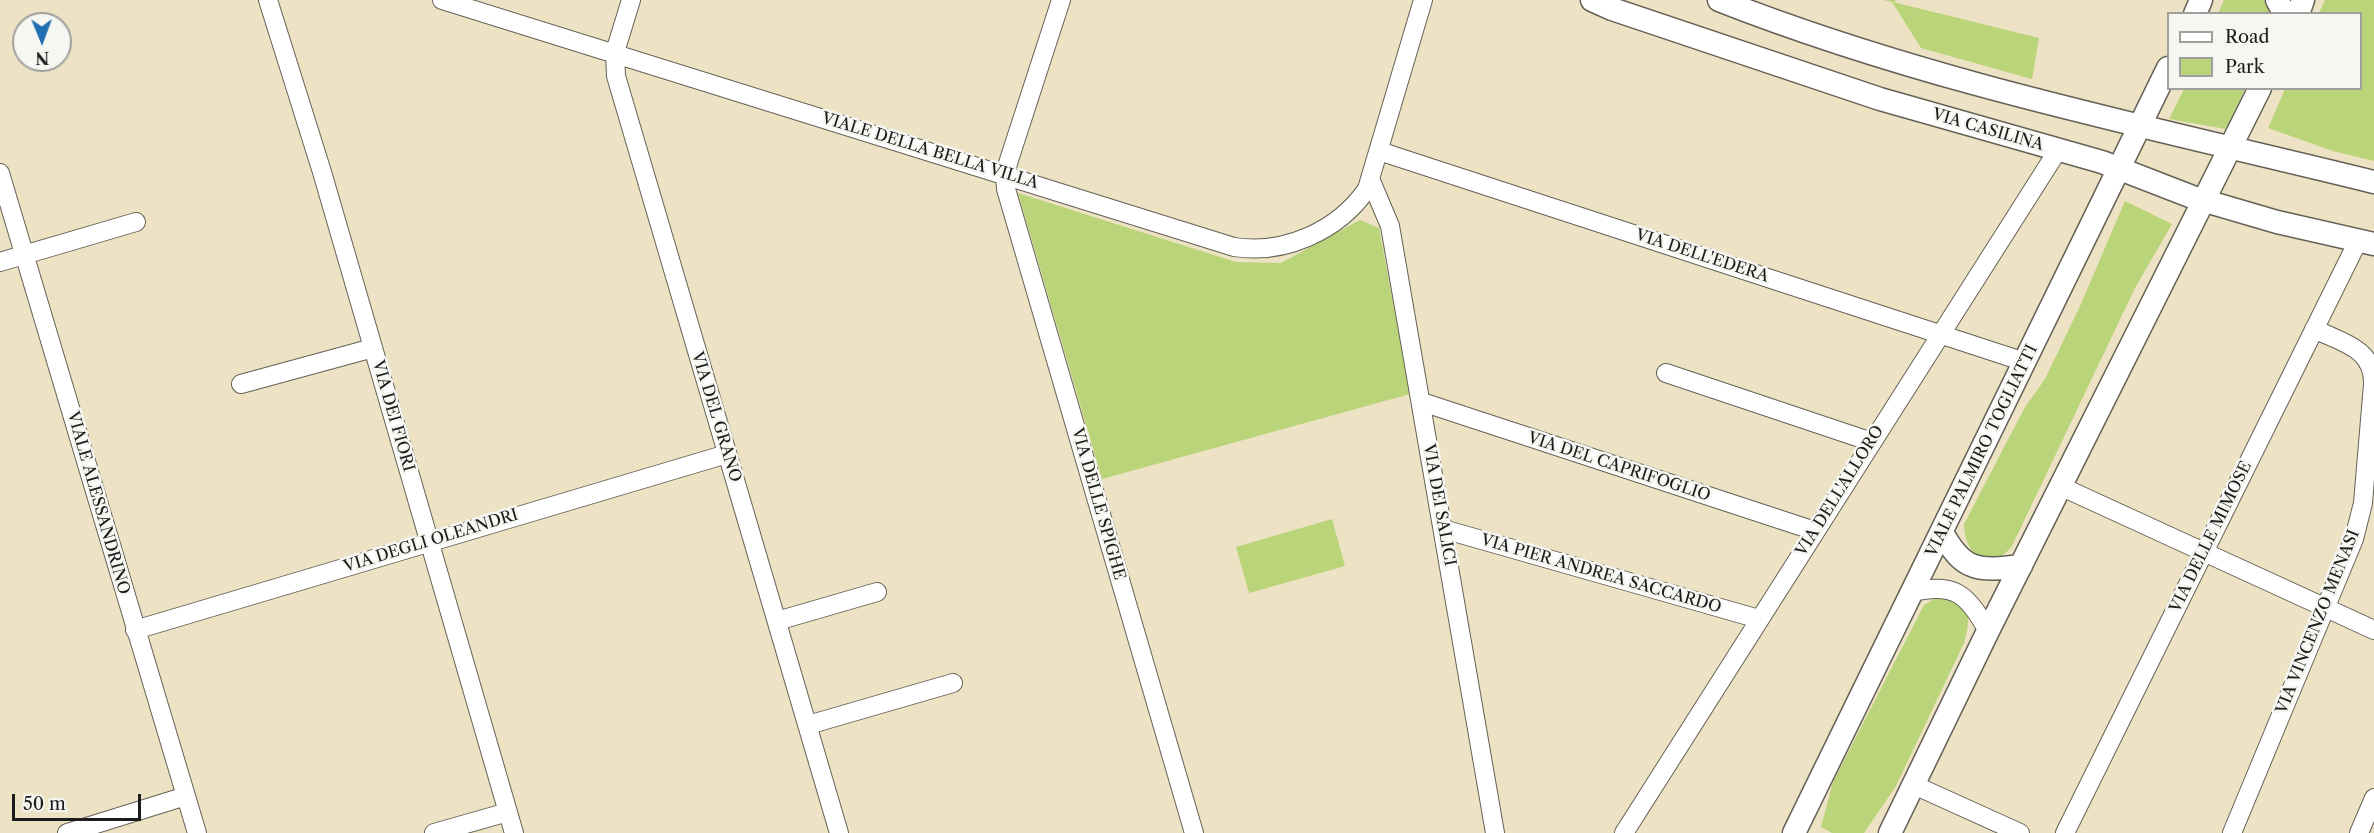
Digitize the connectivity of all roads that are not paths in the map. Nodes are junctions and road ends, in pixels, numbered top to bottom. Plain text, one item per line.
1 (267, 0) edge
2 (442, 0) edge
3 (631, 0) edge
4 (1061, 0) edge
5 (1423, 0) edge
6 (1719, 0) edge
7 (1594, 2) edge
8 (615, 52) junction
9 (2167, 72) edge
10 (2259, 90) edge
11 (2140, 126) junction
12 (2230, 148) junction
13 (2058, 150) junction
14 (1379, 151) junction
15 (2120, 168) junction
16 (0, 173) edge
17 (1005, 174) junction
18 (1371, 181) junction
19 (2374, 182) edge
20 (2205, 201) junction
21 (136, 222) dead end
22 (2366, 243) edge
23 (24, 255) junction
24 (0, 262) edge
25 (2314, 329) junction
26 (1940, 334) junction
27 (373, 348) junction
28 (2025, 362) junction
29 (1666, 373) dead end
30 (241, 384) dead end
31 (1422, 402) junction
32 (1872, 442) junction
33 (727, 454) junction
34 (2062, 487) junction
35 (1443, 529) junction
36 (1815, 531) junction
37 (1942, 532) junction
38 (430, 541) junction
39 (2204, 553) junction
40 (2021, 566) junction
41 (877, 592) dead end
42 (1913, 592) junction
43 (2324, 608) junction
44 (1759, 619) junction
45 (777, 621) junction
46 (135, 630) junction
47 (2374, 630) edge
48 (1988, 631) junction
49 (953, 683) dead end
50 (808, 726) junction
51 (1914, 785) junction
52 (186, 796) junction
53 (2374, 798) edge
54 (508, 812) junction
55 (67, 833) edge
56 (197, 833) edge
57 (434, 833) edge
58 (514, 833) edge
59 (839, 833) edge
60 (1194, 833) edge
61 (1495, 833) edge
62 (1624, 833) edge
63 (1794, 833) edge
64 (1890, 833) edge
65 (2020, 833) edge
66 (2065, 833) edge
67 (2232, 833) edge
68 (2359, 833) edge

1 - 27 street, VIA DEI FIORI
2 - 8 street, VIALE DELLA BELLA VILLA
3 - 8 street, VIA DEL GRANO
4 - 17 street
5 - 14 street
6 - 11 main road
7 - 13 main road, VIA CASILINA
8 - 17 street, VIALE DELLA BELLA VILLA
8 - 33 street, VIA DEL GRANO
9 - 11 main road, VIALE PALMIRO TOGLIATTI
10 - 12 main road
11 - 12 main road
11 - 15 main road, VIALE PALMIRO TOGLIATTI
12 - 19 main road
12 - 20 main road
13 - 15 main road, VIA CASILINA
13 - 26 street, VIA DELL'ALLORO
14 - 18 street, VIALE DELLA BELLA VILLA
14 - 26 street, VIA DELL'EDERA
15 - 20 main road, VIA CASILINA
15 - 28 main road, VIALE PALMIRO TOGLIATTI
16 - 23 street, VIALE ALESSANDRINO
17 - 18 street, VIALE DELLA BELLA VILLA
17 - 60 street, VIA DELLE SPIGHE
18 - 31 street, VIA DEI SALICI
20 - 22 main road, VIA CASILINA
20 - 34 main road
21 - 23 street
22 - 25 street, VIA DELLE MIMOSE
23 - 24 street
23 - 46 street, VIALE ALESSANDRINO
25 - 39 street, VIA DELLE MIMOSE
25 - 43 street, VIA VINCENZO MENASI
26 - 28 street, VIA DELL'EDERA
26 - 32 street, VIA DELL'ALLORO
27 - 30 street
27 - 38 street, VIA DEI FIORI
28 - 37 main road, VIALE PALMIRO TOGLIATTI
29 - 32 street
31 - 35 street, VIA DEI SALICI
31 - 36 street, VIA DEL CAPRIFOGLIO
32 - 36 street, VIA DELL'ALLORO
33 - 38 street, VIA DEGLI OLEANDRI
33 - 45 street, VIA DEL GRANO
34 - 39 street
34 - 40 main road
35 - 44 street, VIA PIER ANDREA SACCARDO
35 - 61 street, VIA DEI SALICI
36 - 44 street, VIA DELL'ALLORO
37 - 40 main road
37 - 42 main road, VIALE PALMIRO TOGLIATTI
38 - 46 street, VIA DEGLI OLEANDRI
38 - 54 street, VIA DEI FIORI
39 - 43 street
39 - 66 street, VIA DELLE MIMOSE
40 - 48 main road
41 - 45 street
42 - 48 street
42 - 63 main road, VIALE PALMIRO TOGLIATTI
43 - 47 street
43 - 67 street, VIA VINCENZO MENASI
44 - 62 street, VIA DELL'ALLORO
45 - 50 street, VIA DEL GRANO
46 - 52 street, VIALE ALESSANDRINO
48 - 51 main road
49 - 50 street
50 - 59 street, VIA DEL GRANO
51 - 64 main road
51 - 65 street
52 - 55 street
52 - 56 street, VIALE ALESSANDRINO
53 - 68 street
54 - 57 street
54 - 58 street, VIA DEI FIORI

